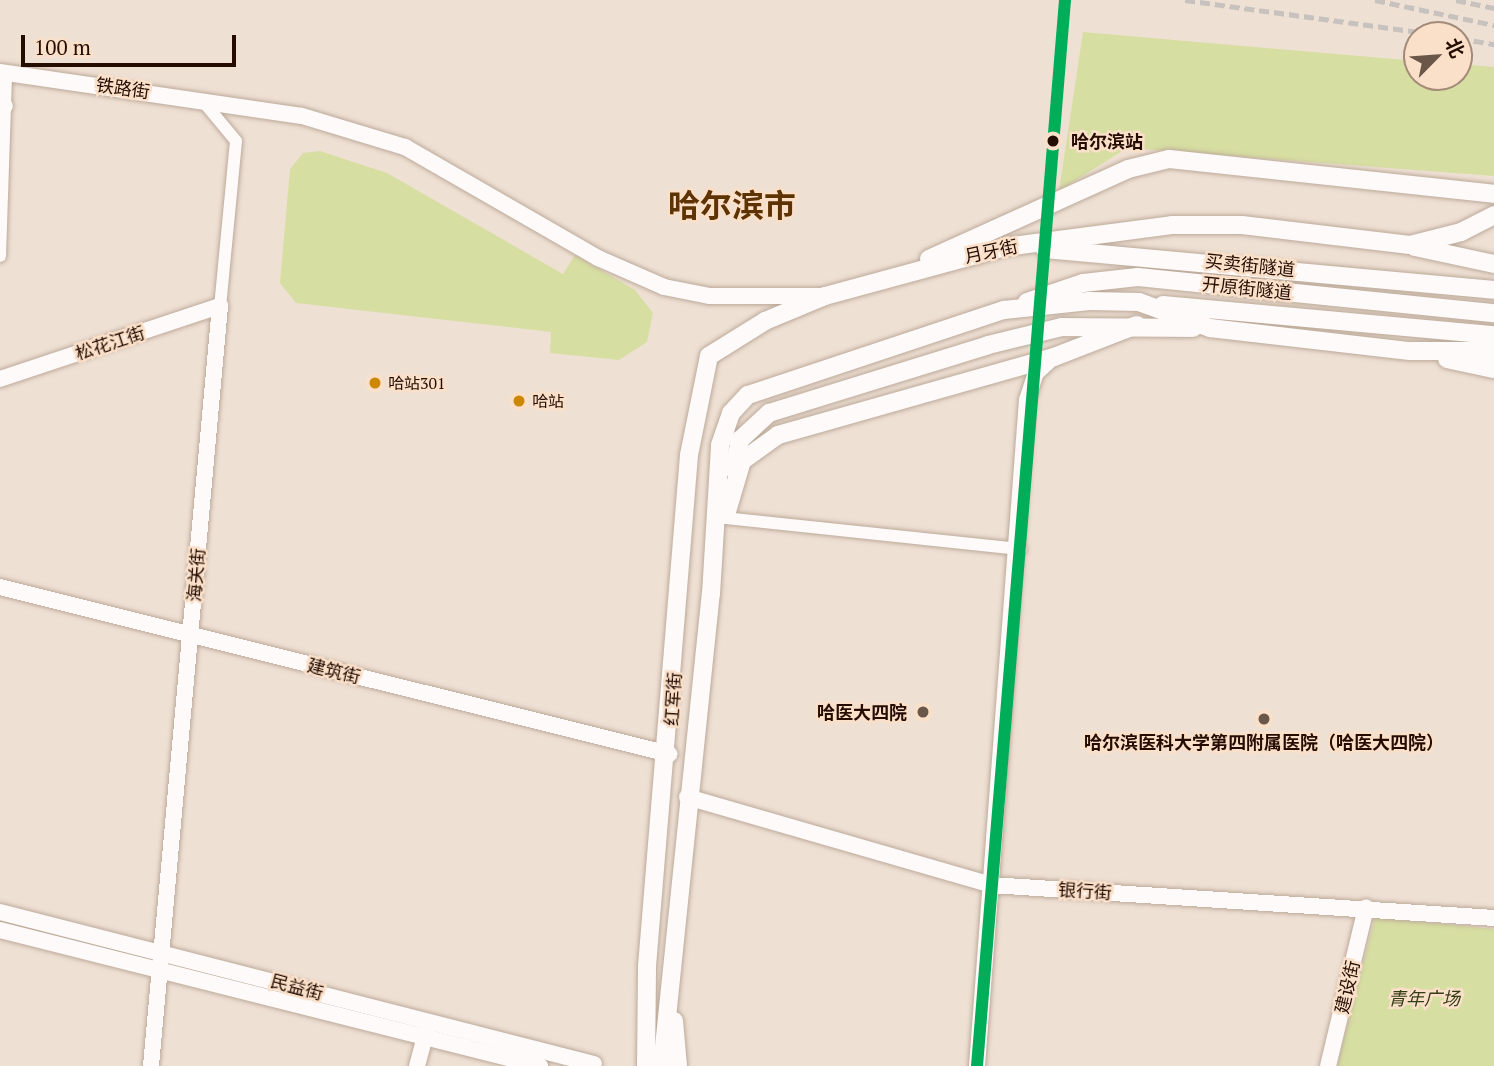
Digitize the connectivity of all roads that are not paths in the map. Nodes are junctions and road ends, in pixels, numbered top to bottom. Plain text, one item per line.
1 (3, 72) edge
2 (200, 99) junction
3 (2, 106) edge
4 (1494, 194) edge
5 (1494, 215) edge
6 (1410, 245) junction
7 (1005, 247) junction
8 (1494, 253) edge
9 (0, 256) edge
10 (1494, 264) edge
11 (906, 272) junction
12 (1494, 290) edge
13 (825, 296) junction
14 (1139, 302) junction
15 (220, 306) junction
16 (1004, 310) junction
17 (1494, 313) edge
18 (1137, 325) junction
19 (1210, 328) junction
20 (1494, 335) edge
21 (1410, 351) junction
22 (1494, 351) edge
23 (1054, 357) junction
24 (1494, 369) edge
25 (0, 379) edge
26 (694, 431) joint
27 (731, 487) junction
28 (721, 518) junction
29 (1020, 549) junction
30 (0, 587) edge
31 (190, 635) junction
32 (669, 754) junction
33 (687, 797) junction
34 (991, 885) junction
35 (1366, 908) junction
36 (0, 912) edge
37 (1494, 918) edge
38 (0, 930) edge
39 (160, 951) junction
40 (668, 962) junction
41 (647, 966) junction
42 (158, 969) junction
43 (427, 1030) junction
44 (594, 1064) dead end
45 (151, 1066) edge
46 (417, 1066) edge
47 (540, 1066) edge
48 (638, 1066) edge
49 (646, 1066) edge
50 (662, 1066) edge
51 (678, 1066) edge
52 (977, 1066) edge
53 (1328, 1066) edge

1 - 2 street, 铁路街
1 - 3 street
2 - 13 street, 铁路街
2 - 15 street, 海关街
3 - 9 street
4 - 11 main road
5 - 6 main road, 月牙街
6 - 7 main road, 月牙街
6 - 8 main road, 月牙街
6 - 10 main road
7 - 11 main road, 月牙街
7 - 12 main road, 买卖街隧道
11 - 13 main road, 月牙街
13 - 26 main road, 月牙街
14 - 16 main road
14 - 19 main road
14 - 20 main road
15 - 25 street, 松花江街
15 - 31 street, 海关街
16 - 17 main road, 开原街隧道
16 - 28 main road
18 - 19 main road
18 - 23 main road
18 - 27 main road
19 - 21 main road
21 - 22 main road
21 - 24 main road
23 - 27 main road
23 - 29 street
26 - 32 main road, 红军街
27 - 28 main road
28 - 29 street
28 - 33 main road, 红军街
29 - 34 street
30 - 31 street, 建筑街
31 - 32 street, 建筑街
31 - 39 street, 海关街
32 - 41 main road, 红军街
33 - 34 street, 银行街
33 - 40 main road, 红军街
34 - 35 street, 银行街
34 - 52 street
35 - 37 street, 银行街
35 - 53 street, 建设街
36 - 39 street, 民益街
38 - 42 street, 民益街
39 - 42 street, 海关街
39 - 43 street, 民益街
40 - 50 main road, 红军街
40 - 51 main road, 红军街
41 - 48 main road, 红军街
41 - 49 main road, 红军街
42 - 43 street, 民益街
42 - 45 street, 海关街
43 - 44 street, 民益街
43 - 46 street
43 - 47 street, 民益街

